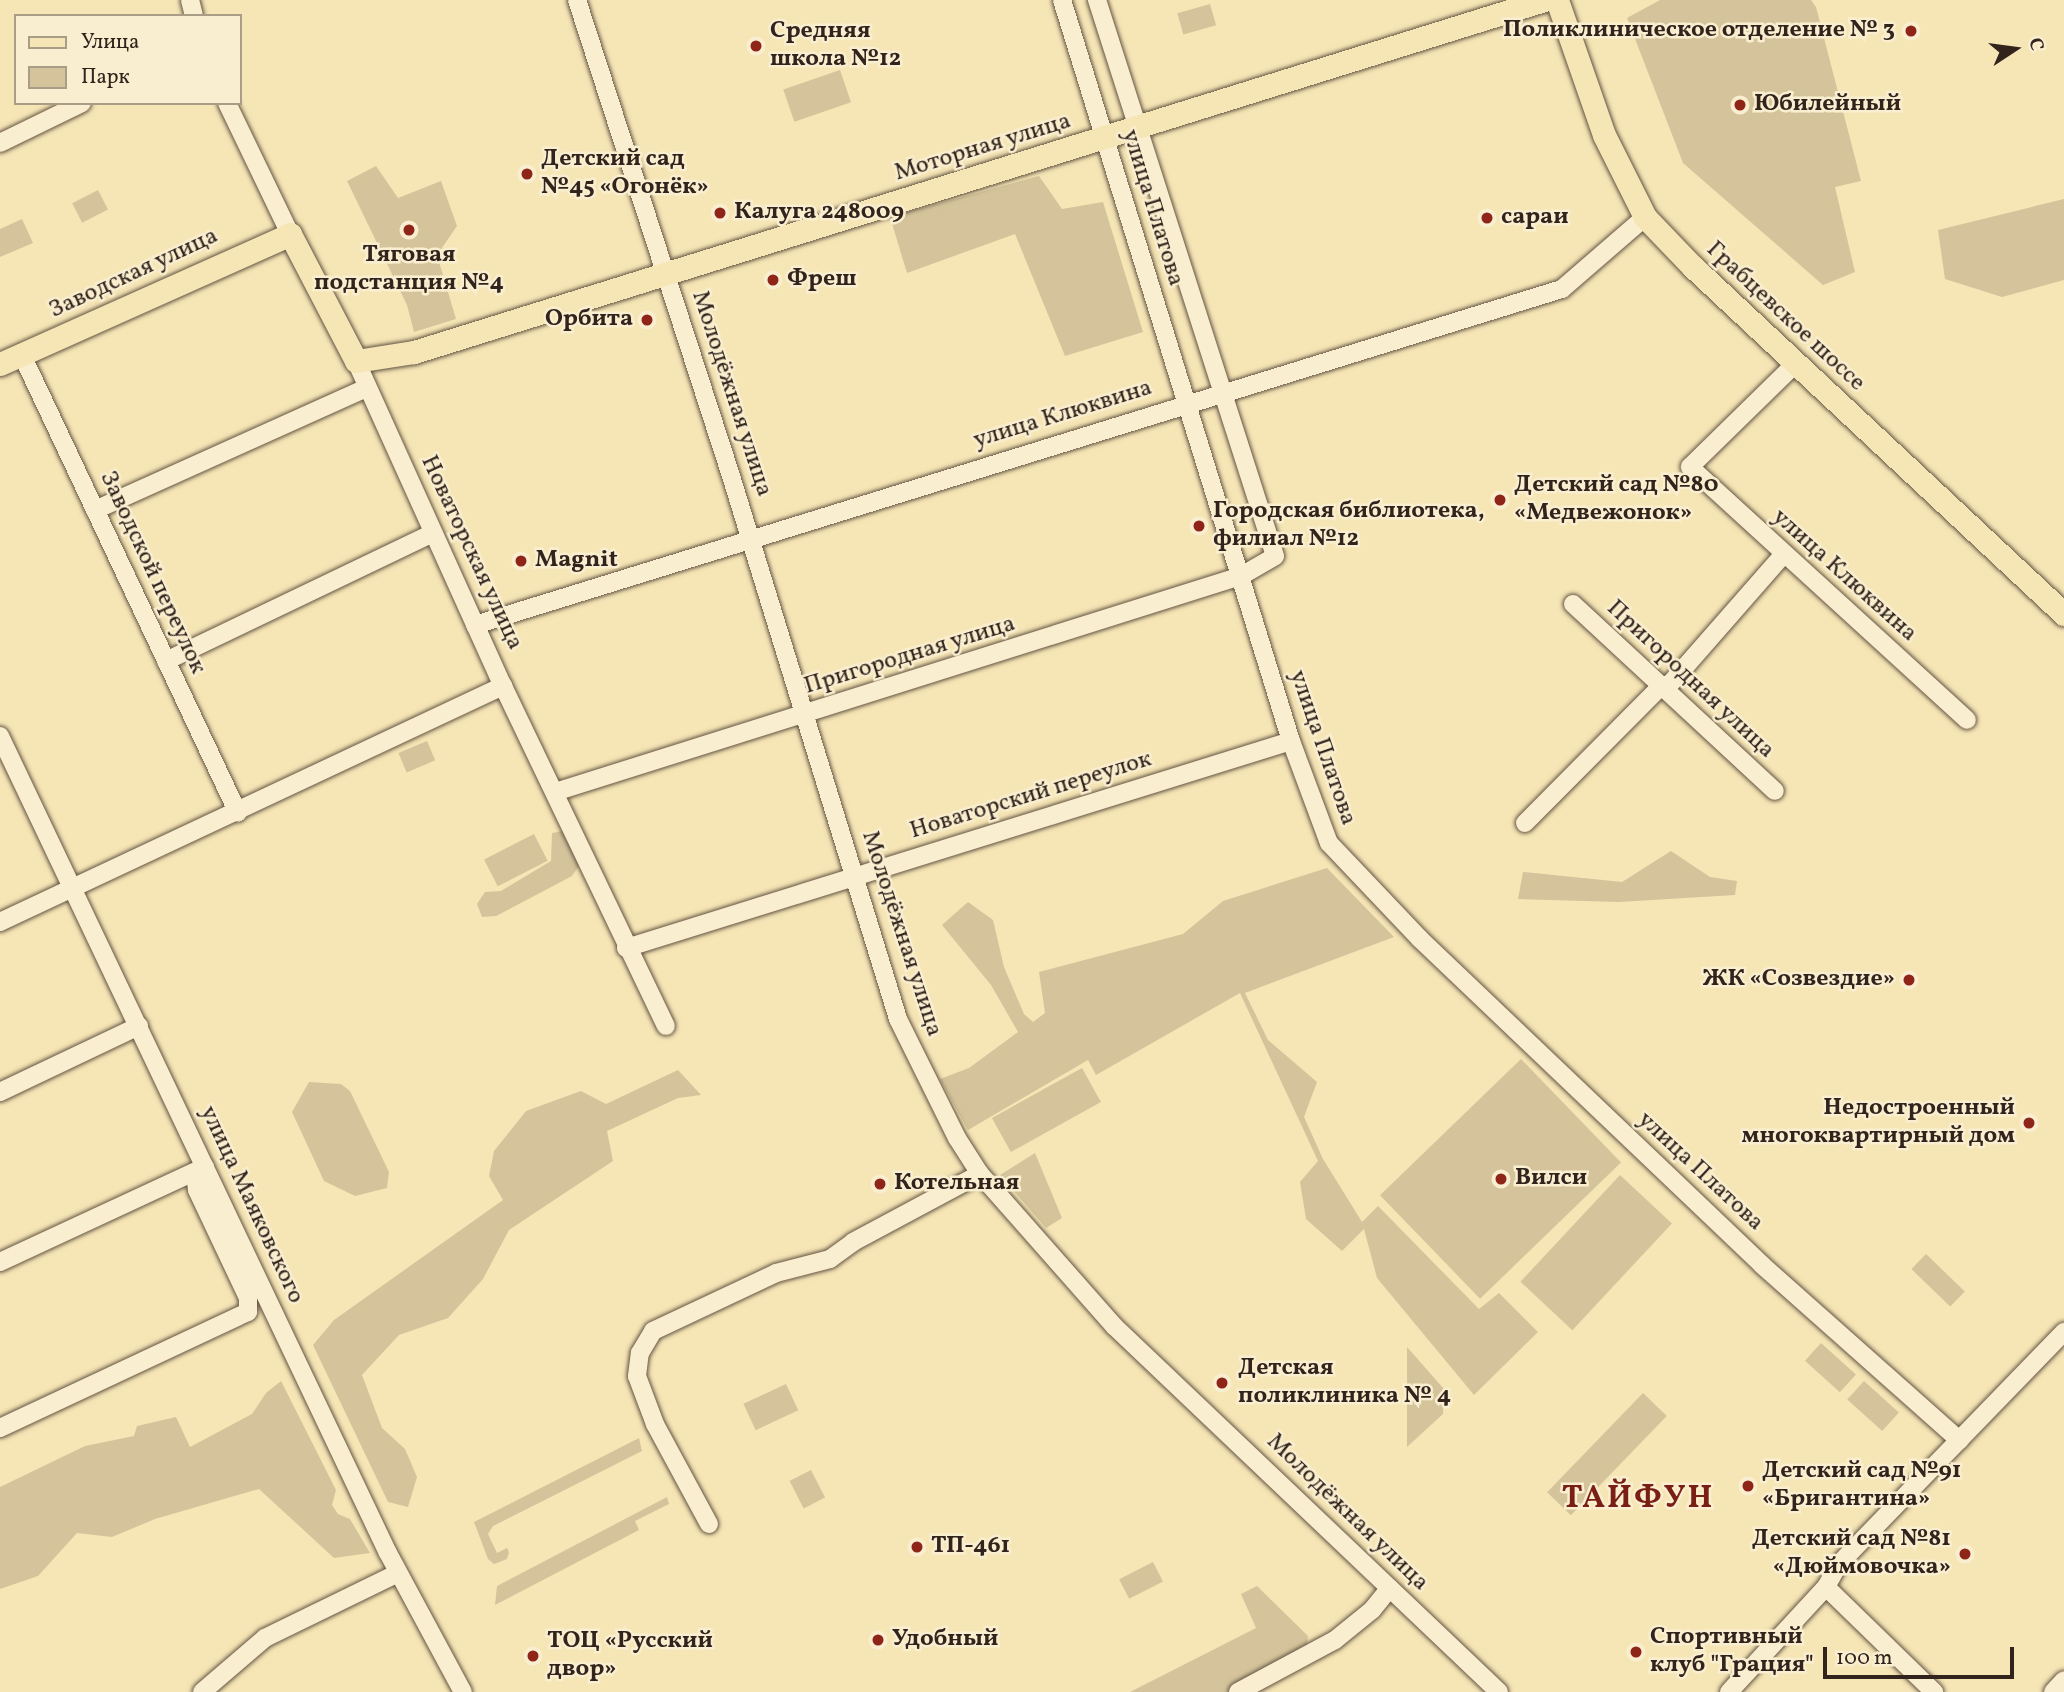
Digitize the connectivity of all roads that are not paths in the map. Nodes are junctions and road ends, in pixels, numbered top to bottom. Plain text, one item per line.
1 (576, 0) edge
2 (1062, 0) edge
3 (1097, 0) edge
4 (1544, 0) edge
5 (1557, 0) edge
6 (78, 105) edge
7 (228, 105) edge
8 (1137, 127) junction
9 (1105, 137) junction
10 (0, 143) edge
11 (1645, 217) junction
12 (290, 234) junction
13 (667, 274) junction
14 (22, 355) junction
15 (356, 361) junction
16 (0, 364) edge
17 (1795, 364) junction
18 (366, 388) junction
19 (1222, 391) junction
20 (1187, 402) junction
21 (95, 510) junction
22 (433, 533) junction
23 (751, 538) junction
24 (1784, 554) junction
25 (1275, 556) joint
26 (1241, 576) junction
27 (1573, 604) dead end
28 (2064, 614) edge
29 (475, 625) junction
30 (166, 661) junction
31 (503, 686) junction
32 (1661, 686) junction
33 (807, 715) junction
34 (1967, 720) dead end
35 (1291, 741) junction
36 (2, 745) edge
37 (1774, 791) dead end
38 (555, 792) junction
39 (238, 813) junction
40 (1525, 823) dead end
41 (855, 877) junction
42 (71, 888) junction
43 (0, 922) edge
44 (626, 948) junction
45 (139, 1026) junction
46 (666, 1026) dead end
47 (0, 1092) edge
48 (200, 1170) junction
49 (980, 1174) junction
50 (0, 1262) edge
51 (2064, 1332) edge
52 (0, 1428) edge
53 (1959, 1440) junction
54 (709, 1524) dead end
55 (398, 1573) junction
56 (1826, 1587) junction
57 (1390, 1588) junction
58 (2064, 1680) edge
59 (201, 1692) edge
60 (463, 1692) edge
61 (1238, 1692) edge
62 (1499, 1692) edge
63 (1729, 1692) edge
64 (1934, 1692) edge
65 (2053, 1692) edge

1 - 13 street, Молодёжная улица
2 - 9 street, улица Платова
3 - 8 street, улица Платова
4 - 8 main road, Моторная улица
5 - 11 main road, Грабцевское шоссе
6 - 10 street
7 - 12 street, Новаторская улица
8 - 9 main road, Моторная улица
8 - 19 street, улица Платова
9 - 13 main road, Моторная улица
9 - 20 street, улица Платова
11 - 17 main road, Грабцевское шоссе
11 - 19 street, улица Клюквина
12 - 14 main road, Заводская улица
12 - 15 main road, Новаторская улица
13 - 15 main road, Моторная улица
13 - 23 street, Молодёжная улица
14 - 16 main road, Заводская улица
14 - 21 street, Заводской переулок
15 - 18 street, Новаторская улица
17 - 24 street, улица Клюквина
17 - 28 main road, Грабцевское шоссе
18 - 21 street
18 - 22 street, Новаторская улица
19 - 20 street, улица Клюквина
19 - 25 street, улица Платова
20 - 23 street, улица Клюквина
20 - 26 street, улица Платова
21 - 30 street, Заводской переулок
22 - 29 street, Новаторская улица
22 - 30 street
23 - 29 street, улица Клюквина
23 - 33 street, Молодёжная улица
24 - 32 street
24 - 34 street, улица Клюквина
25 - 26 street, Пригородная улица
26 - 33 street, Пригородная улица
26 - 35 street, улица Платова
27 - 32 street, Пригородная улица
29 - 31 street, Новаторская улица
30 - 39 street, Заводской переулок
31 - 38 street, Новаторская улица
31 - 39 street
32 - 37 street, Пригородная улица
32 - 40 street
33 - 38 street, Пригородная улица
33 - 41 street, Молодёжная улица
35 - 41 street, Новаторский переулок
35 - 53 street, улица Платова
36 - 42 street, улица Маяковского
38 - 44 street, Новаторская улица
39 - 42 street
41 - 44 street, Новаторский переулок
41 - 49 street, Молодёжная улица
42 - 43 street
42 - 45 street, улица Маяковского
44 - 46 street, Новаторская улица
45 - 47 street
45 - 48 street, улица Маяковского
48 - 50 street
48 - 52 street
48 - 55 street, улица Маяковского
49 - 54 street
49 - 57 street, Молодёжная улица
51 - 53 street
53 - 56 street
55 - 59 street
55 - 60 street, улица Маяковского
56 - 63 street
56 - 64 street
57 - 61 street
57 - 62 street, Молодёжная улица
58 - 65 street

